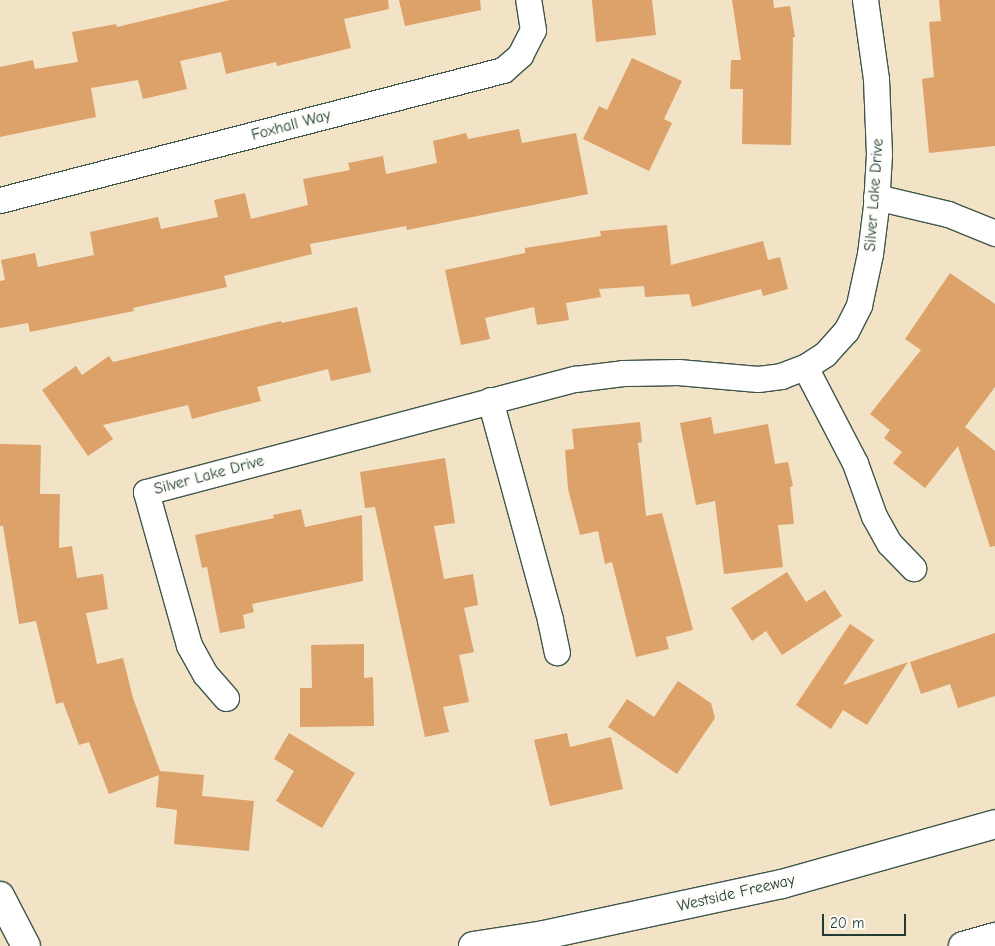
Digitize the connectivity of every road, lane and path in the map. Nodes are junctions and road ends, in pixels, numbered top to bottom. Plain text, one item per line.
1 (528, 0) edge
2 (865, 0) edge
3 (876, 197) junction
4 (0, 200) edge
5 (995, 234) edge
6 (805, 366) junction
7 (490, 400) junction
8 (913, 568) dead end
9 (557, 652) dead end
10 (226, 698) dead end
11 (995, 824) edge
12 (0, 896) edge
13 (995, 937) edge
14 (26, 946) edge
15 (473, 946) edge
16 (963, 946) edge

1 - 4 street, Foxhall Way
2 - 3 street, Silver Lake Drive
3 - 5 street
3 - 6 street, Silver Lake Drive
6 - 7 street, Silver Lake Drive
6 - 8 street
7 - 9 street
7 - 10 street, Silver Lake Drive
11 - 15 main road, Westside Freeway
12 - 14 main road
13 - 16 main road

